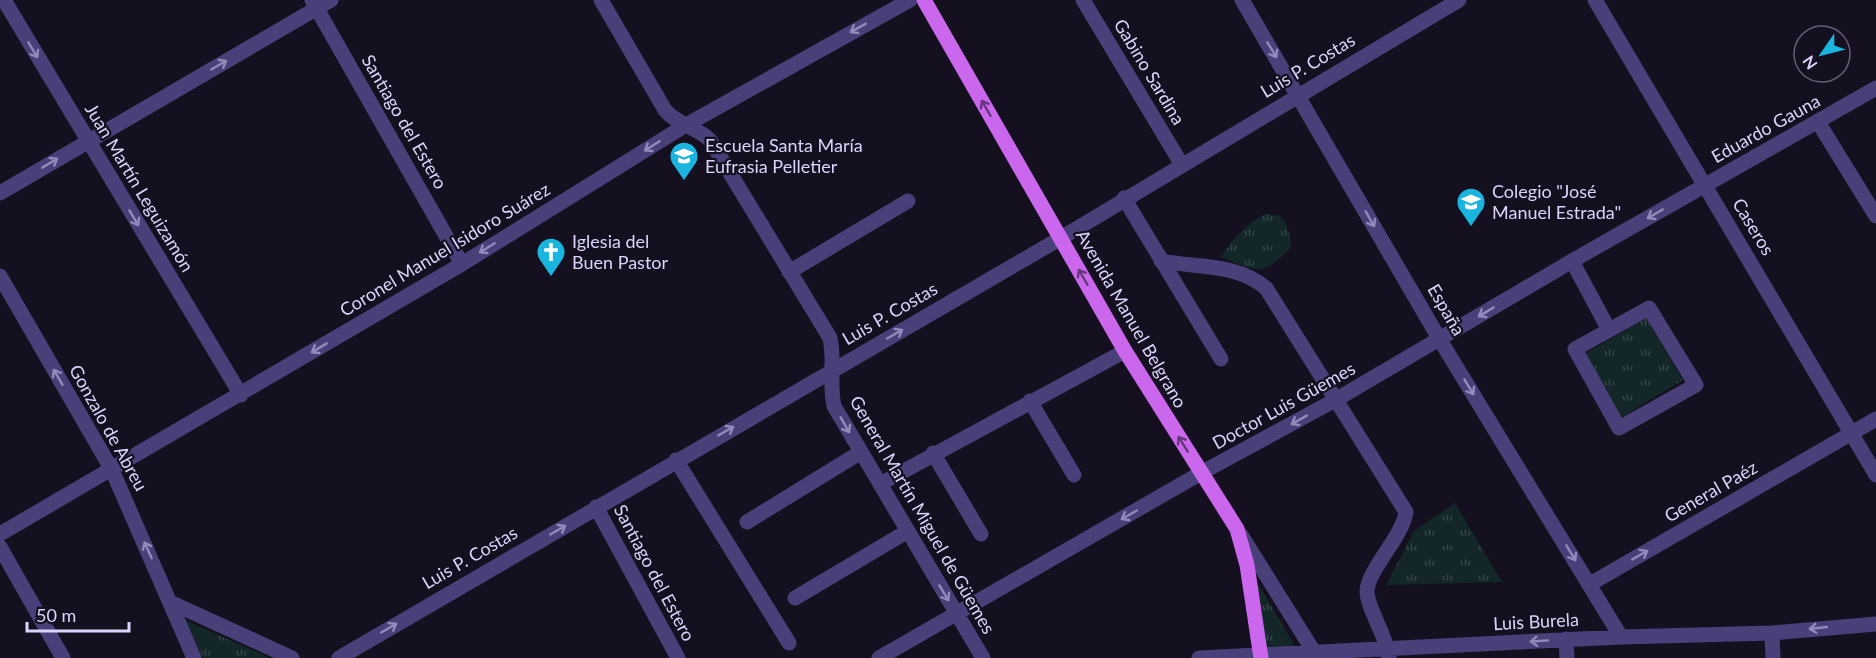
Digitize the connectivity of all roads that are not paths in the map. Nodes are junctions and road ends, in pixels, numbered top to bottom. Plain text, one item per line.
1 (3, 0) edge
2 (331, 0) edge
3 (601, 0) edge
4 (909, 0) edge
5 (924, 0) edge
6 (1083, 0) edge
7 (1242, 0) edge
8 (1459, 0) edge
9 (1595, 0) edge
10 (314, 4) edge
11 (1876, 88) edge
12 (1298, 94) junction
13 (1818, 122) junction
14 (686, 125) junction
15 (87, 140) junction
16 (1182, 165) junction
17 (1705, 185) junction
18 (0, 193) edge
19 (1124, 198) junction
20 (908, 201) dead end
21 (1876, 216) edge
22 (1061, 238) junction
23 (1161, 261) junction
24 (1572, 261) junction
25 (462, 264) junction
26 (789, 272) junction
27 (0, 276) edge
28 (1609, 330) junction
29 (1440, 340) junction
30 (1125, 351) junction
31 (1221, 359) dead end
32 (831, 370) junction
33 (241, 395) junction
34 (1337, 399) junction
35 (1030, 401) junction
36 (1876, 419) edge
37 (1852, 434) junction
38 (861, 452) junction
39 (933, 453) junction
40 (676, 460) junction
41 (112, 470) junction
42 (1201, 473) junction
43 (1074, 475) dead end
44 (1876, 475) edge
45 (880, 484) junction
46 (596, 507) junction
47 (747, 522) dead end
48 (1237, 529) junction
49 (908, 531) junction
50 (0, 534) edge
51 (981, 534) dead end
52 (0, 547) edge
53 (1590, 584) junction
54 (795, 598) dead end
55 (172, 603) junction
56 (956, 614) junction
57 (1876, 624) edge
58 (1772, 633) junction
59 (1621, 637) junction
60 (1566, 639) junction
61 (789, 643) dead end
62 (1314, 652) junction
63 (355, 654) edge
64 (1389, 654) edge
65 (1260, 656) edge
66 (63, 658) edge
67 (194, 658) edge
68 (292, 658) edge
69 (339, 658) edge
70 (678, 658) edge
71 (879, 658) edge
72 (983, 658) edge
73 (1199, 658) edge
74 (1567, 658) edge
75 (1773, 658) edge

1 -> 15 street, Juan Martín Leguizamón
2 - 10 street
3 - 14 street, General Martín Miguel de Güemes
4 -> 14 street, Coronel Manuel Isidoro Suárez
22 -> 5 main road, Avenida Manuel Belgrano
6 - 16 street, Gabino Sardina
7 -> 12 street, España
8 - 12 street, Luis P. Costas
9 - 17 street, Caseros
15 -> 10 street
10 - 25 street, Santiago del Estero
11 - 13 street, Eduardo Gauna
12 - 16 street, Luis P. Costas
12 -> 29 street, España
13 - 17 street, Eduardo Gauna
13 - 21 street
14 -> 25 street, Coronel Manuel Isidoro Suárez
14 - 26 street, General Martín Miguel de Güemes
18 -> 15 street
15 -> 33 street, Juan Martín Leguizamón
16 - 19 street, Luis P. Costas
17 -> 24 street, Doctor Luis Güemes
17 - 37 street, Caseros
19 - 22 street, Luis P. Costas
19 - 23 street
20 - 26 street
30 -> 22 main road, Avenida Manuel Belgrano
32 -> 22 street, Luis P. Costas
23 - 31 street
23 - 34 street
24 - 28 street
24 -> 29 street, Doctor Luis Güemes
25 -> 33 street, Coronel Manuel Isidoro Suárez
26 - 32 street, General Martín Miguel de Güemes
41 -> 27 street, Gonzalo de Abreu
28 - 28 street
29 - 34 street, Doctor Luis Güemes
29 -> 53 street, España
30 - 35 street
42 -> 30 main road, Avenida Manuel Belgrano
32 -> 38 street, General Martín Miguel de Güemes
40 -> 32 street, Luis P. Costas
33 - 41 street, Coronel Manuel Isidoro Suárez
34 -> 42 street, Doctor Luis Güemes
34 - 64 street
35 - 39 street
35 - 43 street
36 - 37 street, General Paéz
37 - 44 street, Caseros
53 -> 37 street, General Paéz
38 - 45 street, General Martín Miguel de Güemes
38 - 47 street
39 - 45 street
39 - 51 street
40 - 46 street, Luis P. Costas
40 - 61 street
41 - 50 street, Coronel Manuel Isidoro Suárez
55 -> 41 street, Gonzalo de Abreu
42 - 48 main road, Avenida Manuel Belgrano
42 -> 56 street, Doctor Luis Güemes
45 - 49 street, General Martín Miguel de Güemes
63 -> 46 street, Luis P. Costas
46 - 70 street, Santiago del Estero
48 - 62 street, Avenida Manuel Belgrano
48 - 65 main road
49 - 54 street
49 -> 56 street, General Martín Miguel de Güemes
52 - 66 street
53 - 59 street, España
55 - 67 street, Gonzalo de Abreu
55 - 68 street
56 - 71 street, Doctor Luis Güemes
56 - 72 street, General Martín Miguel de Güemes
57 -> 58 street, Luis Burela
58 - 59 street, Luis Burela
58 - 75 street
59 - 60 street, Luis Burela
60 -> 64 street, Luis Burela
60 - 74 street
62 - 64 street, Luis Burela
62 - 65 street, Luis Burela
63 - 69 street, Luis P. Costas
65 - 73 street, Luis Burela

